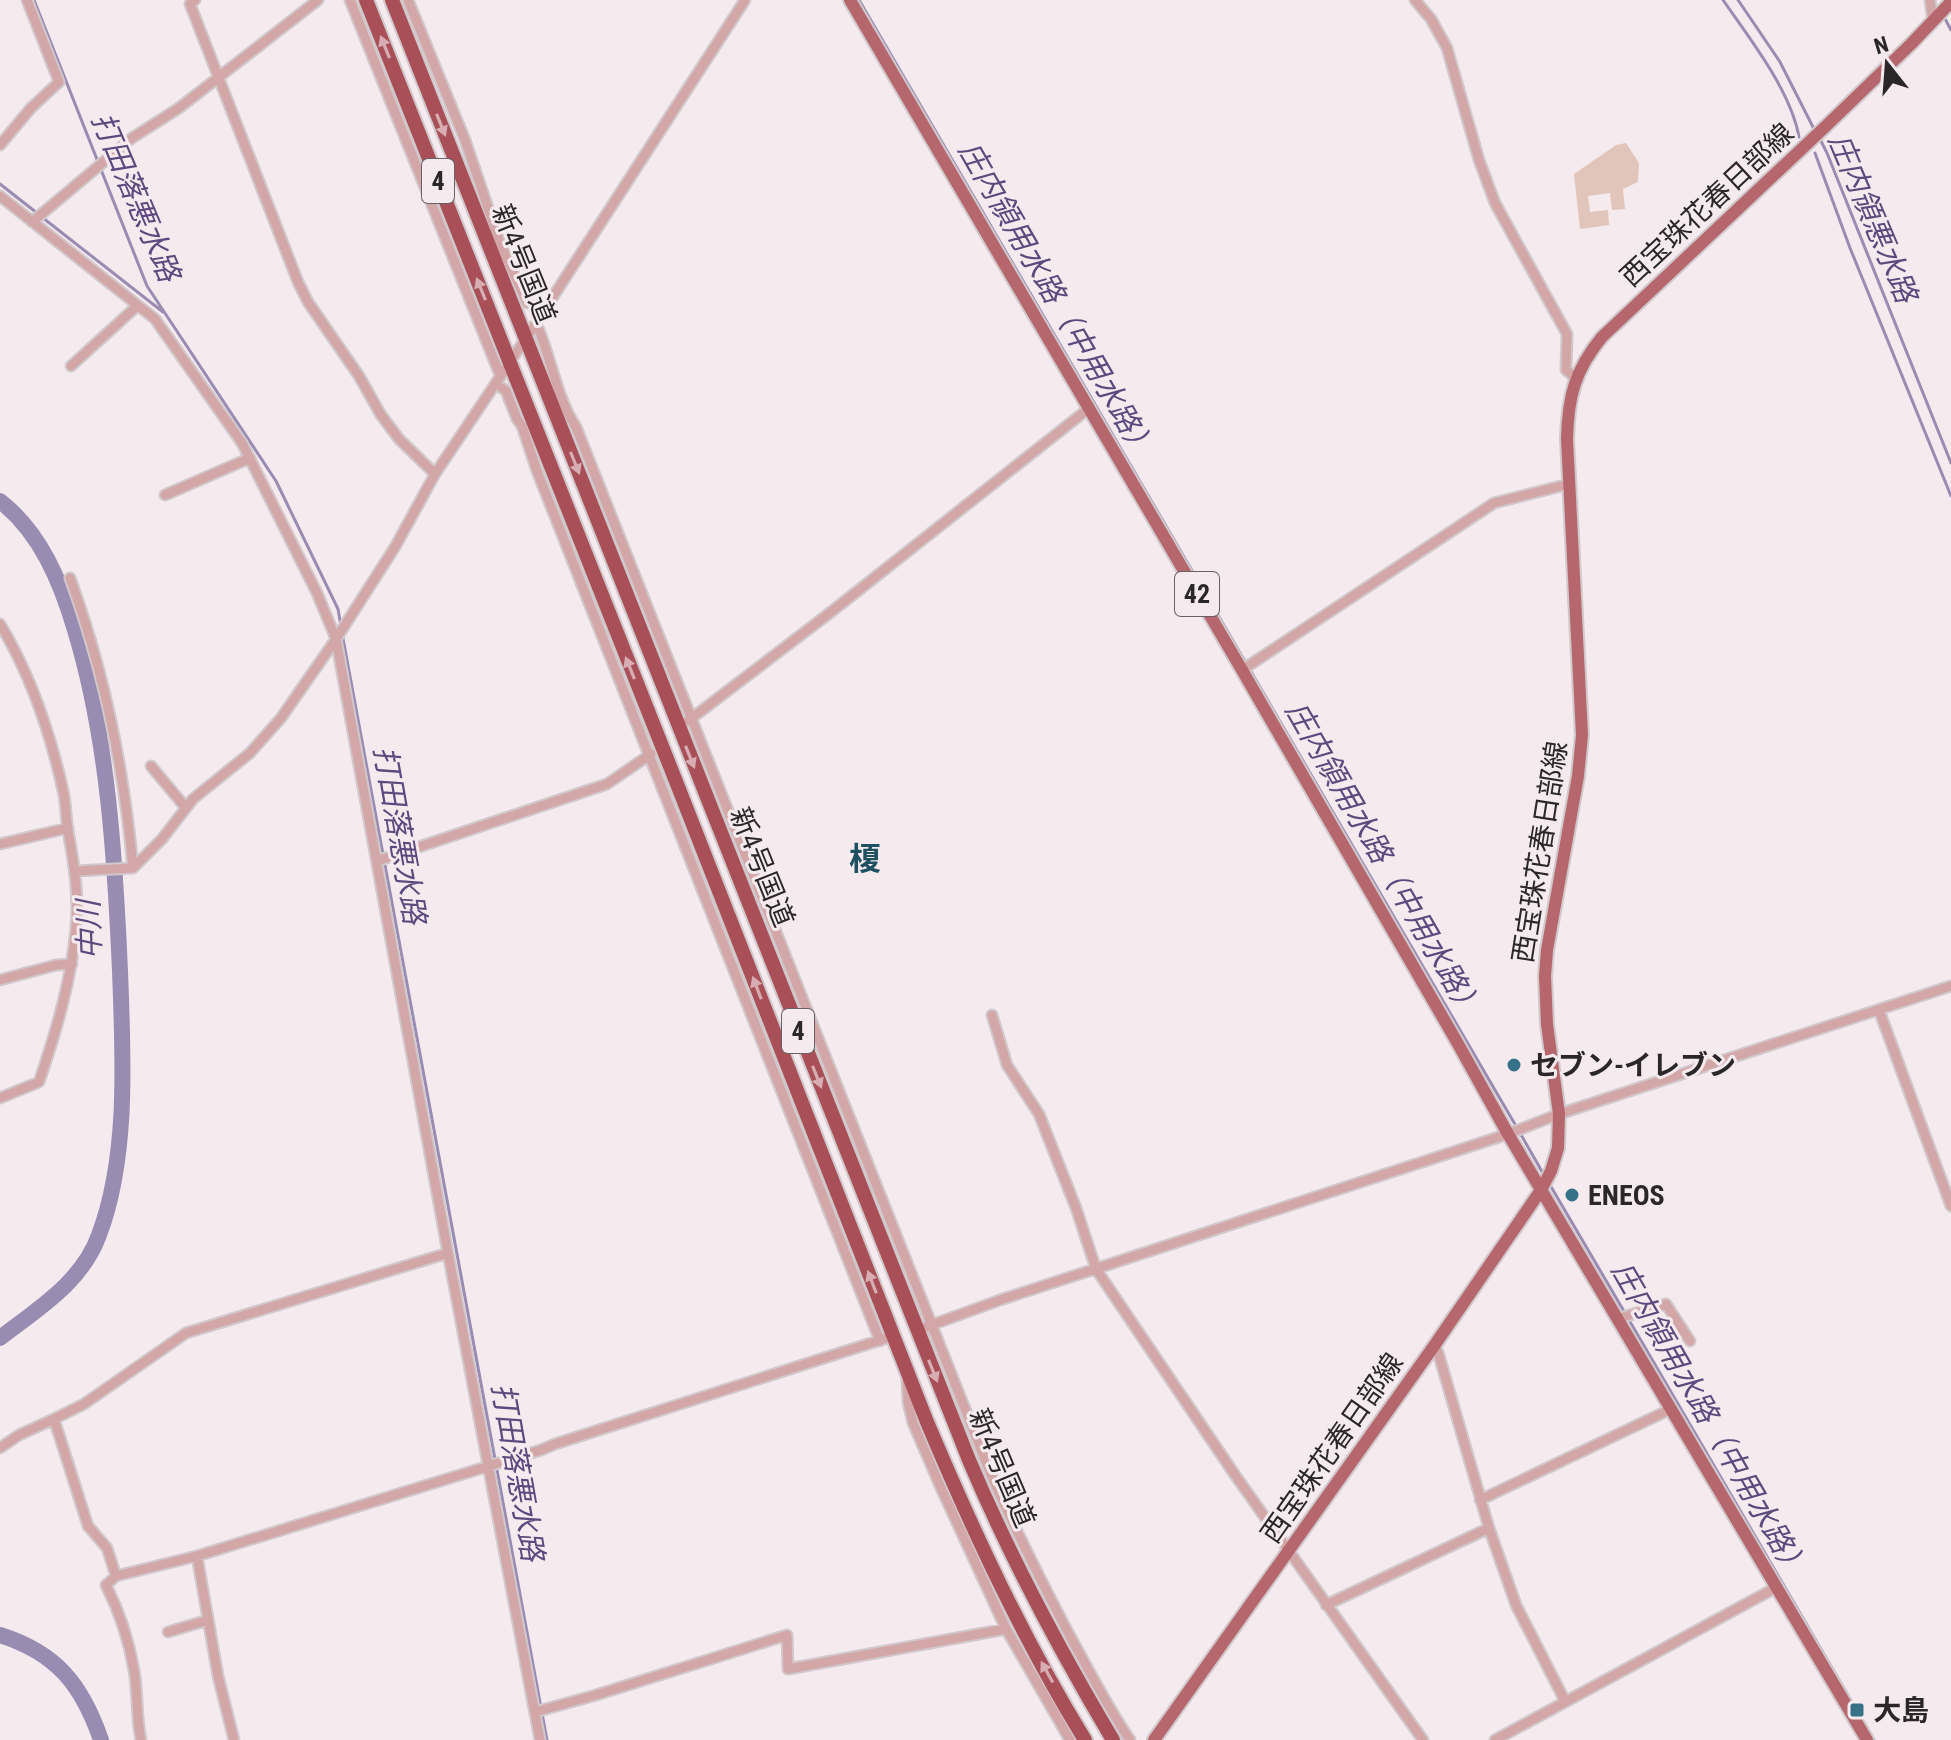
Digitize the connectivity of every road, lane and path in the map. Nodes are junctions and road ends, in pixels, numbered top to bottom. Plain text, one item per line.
1 (27, 0) edge
2 (195, 0) edge
3 (318, 0) edge
4 (350, 0) edge
5 (366, 0) edge
6 (392, 0) edge
7 (408, 0) edge
8 (745, 0) edge
9 (850, 0) edge
10 (1416, 0) edge
11 (1930, 0) edge
12 (1951, 2) edge
13 (1933, 21) junction
14 (218, 78) junction
15 (0, 145) edge
16 (1, 199) edge
17 (32, 222) junction
18 (498, 255) junction
19 (527, 303) dead end
20 (137, 306) junction
21 (532, 334) junction
22 (509, 361) junction
23 (71, 366) dead end
24 (500, 375) junction
25 (1576, 378) junction
26 (502, 388) dead end
27 (1088, 409) junction
28 (532, 437) junction
29 (250, 458) junction
30 (435, 474) junction
31 (1569, 484) junction
32 (165, 495) dead end
33 (70, 578) dead end
34 (0, 624) edge
35 (336, 639) junction
36 (1242, 670) junction
37 (685, 723) junction
38 (655, 750) junction
39 (151, 766) dead end
40 (186, 808) junction
41 (68, 828) junction
42 (1, 840) edge
43 (377, 861) junction
44 (133, 868) junction
45 (76, 871) junction
46 (72, 964) junction
47 (0, 980) edge
48 (1951, 986) edge
49 (1879, 1010) junction
50 (992, 1015) dead end
51 (0, 1098) edge
52 (1559, 1114) junction
53 (1508, 1134) junction
54 (1541, 1190) junction
55 (1951, 1206) edge
56 (448, 1253) junction
57 (1096, 1269) junction
58 (1617, 1319) junction
59 (924, 1327) junction
60 (886, 1338) junction
61 (1690, 1341) dead end
62 (1434, 1346) junction
63 (907, 1370) junction
64 (1671, 1409) junction
65 (54, 1419) junction
66 (0, 1448) edge
67 (488, 1465) junction
68 (1480, 1500) junction
69 (1489, 1528) junction
70 (1290, 1550) junction
71 (197, 1556) junction
72 (116, 1576) junction
73 (1777, 1587) junction
74 (1326, 1605) junction
75 (208, 1620) junction
76 (1006, 1629) junction
77 (168, 1632) dead end
78 (1565, 1701) junction
79 (535, 1712) junction
80 (141, 1740) edge
81 (234, 1740) edge
82 (540, 1740) edge
83 (1070, 1740) edge
84 (1085, 1740) edge
85 (1113, 1740) edge
86 (1130, 1740) edge
87 (1153, 1740) edge
88 (1423, 1740) edge
89 (1495, 1740) edge
90 (1867, 1740) edge

1 - 15 street
2 - 14 street
3 - 14 street
4 - 24 street
22 -> 5 highway, 新4号国道 / 4
6 -> 18 highway, 新4号国道 / 4
7 - 18 street
8 - 21 street
9 - 27 main road, 42
10 - 25 street
11 - 13 street
12 - 13 main road, 西宝珠花春日部線
13 - 25 main road, 西宝珠花春日部線
14 - 17 street
14 - 30 street
16 - 17 street
17 - 20 street
18 - 19 street
18 - 21 highway, 新4号国道 / 4
20 - 23 street
20 - 29 street
21 - 22 street
21 - 37 highway, 新4号国道 / 4
22 - 24 street
22 - 28 highway, 新4号国道 / 4
24 - 30 street
25 - 31 main road, 西宝珠花春日部線
26 - 28 street
27 - 36 main road, 42
27 - 37 street
28 - 38 highway, 新4号国道 / 4
29 - 32 street
29 - 35 street
30 - 35 street
31 - 36 street
31 - 52 main road, 西宝珠花春日部線
33 - 44 street
34 - 41 street
35 - 40 street
35 - 43 street
36 - 53 main road, 42
37 - 59 highway, 新4号国道 / 4
38 - 43 street
38 - 60 highway, 新4号国道 / 4
39 - 40 street
40 - 44 street
41 - 42 street
41 - 45 street
43 - 56 street
44 - 45 street
45 - 46 street
46 - 47 street
46 - 51 street
48 - 49 street
49 - 52 street
49 - 55 street
50 - 57 street
52 - 53 street
52 - 54 main road, 西宝珠花春日部線
53 - 54 main road, 42
53 - 57 street
54 - 58 main road, 42
54 - 62 main road, 西宝珠花春日部線
56 - 65 street
56 - 67 street
57 - 59 street
57 - 70 street
58 - 61 street
58 - 64 main road, 42
59 -> 85 highway, 新4号国道 / 4
59 - 86 street
60 - 63 highway, 新4号国道 / 4
60 - 67 street
62 - 68 street
62 - 70 main road, 西宝珠花春日部線
63 - 76 street
84 -> 63 highway, 新4号国道 / 4
64 - 68 street
64 - 73 main road, 42
65 - 66 street
65 - 72 street
67 - 71 street
67 - 79 street
68 - 69 street
69 - 74 street
69 - 78 street
70 - 74 street
70 - 87 main road, 西宝珠花春日部線
71 - 72 street
71 - 75 street
72 - 80 street
73 - 78 street
73 - 90 main road, 42
74 - 88 street
75 - 77 street
75 - 81 street
76 - 79 street
76 - 83 street
78 - 89 street
79 - 82 street

